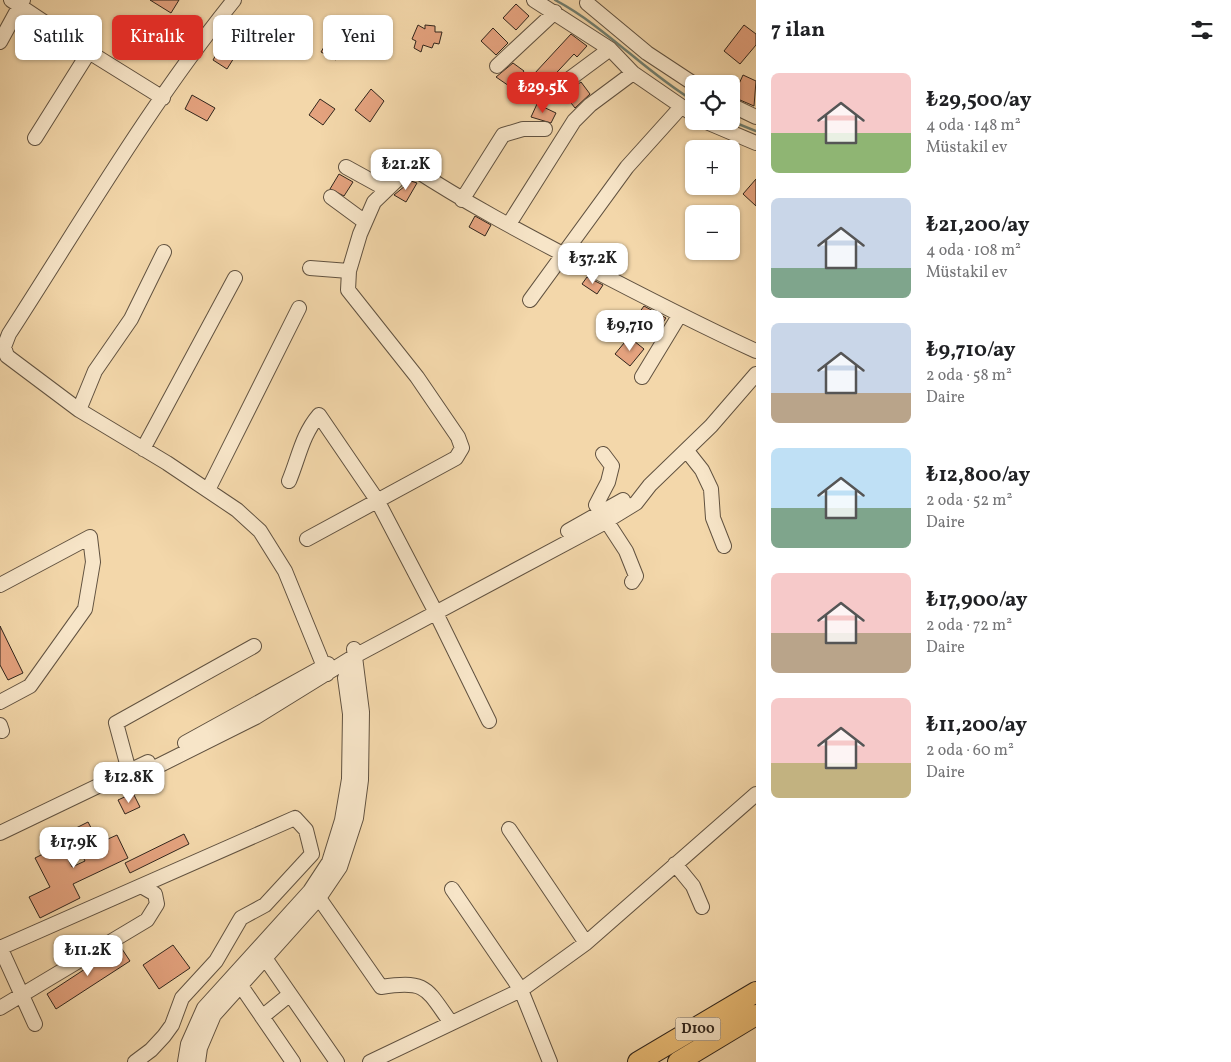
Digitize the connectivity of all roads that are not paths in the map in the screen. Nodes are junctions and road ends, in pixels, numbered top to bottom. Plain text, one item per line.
1 (234, 0) edge
2 (534, 0) edge
3 (18, 2) edge
4 (587, 3) edge
5 (555, 12) junction
6 (36, 15) edge
7 (0, 42) edge
8 (610, 49) junction
9 (84, 60) edge
10 (102, 60) edge
11 (496, 66) dead end
12 (633, 73) junction
13 (685, 78) edge
14 (560, 86) dead end
15 (162, 98) junction
16 (681, 107) junction
17 (685, 109) edge
18 (740, 109) edge
19 (756, 117) edge
20 (545, 129) dead end
21 (725, 130) edge
22 (35, 138) dead end
23 (756, 143) edge
24 (346, 167) dead end
25 (386, 189) junction
26 (331, 197) dead end
27 (462, 200) junction
28 (365, 222) junction
29 (509, 224) junction
30 (164, 252) dead end
31 (564, 254) junction
32 (310, 268) dead end
33 (348, 271) junction
34 (235, 278) dead end
35 (530, 300) dead end
36 (299, 308) dead end
37 (680, 316) junction
38 (756, 351) edge
39 (756, 374) edge
40 (642, 377) dead end
41 (79, 410) junction
42 (143, 449) junction
43 (687, 451) junction
44 (603, 454) dead end
45 (289, 481) dead end
46 (208, 490) junction
47 (377, 500) junction
48 (603, 517) junction
49 (308, 539) dead end
50 (724, 546) dead end
51 (632, 582) dead end
52 (0, 585) edge
53 (434, 610) junction
54 (254, 646) dead end
55 (353, 653) junction
56 (325, 670) junction
57 (0, 702) edge
58 (489, 721) dead end
59 (135, 768) junction
60 (756, 794) edge
61 (509, 830) dead end
62 (0, 833) edge
63 (675, 864) junction
64 (141, 886) junction
65 (452, 889) dead end
66 (314, 895) junction
67 (702, 907) dead end
68 (586, 943) junction
69 (0, 948) edge
70 (265, 958) junction
71 (240, 986) junction
72 (521, 990) junction
73 (756, 992) edge
74 (289, 995) junction
75 (22, 996) junction
76 (0, 1008) edge
77 (756, 1016) edge
78 (262, 1017) junction
79 (35, 1024) dead end
80 (451, 1024) junction
81 (135, 1062) edge
82 (185, 1062) edge
83 (198, 1062) edge
84 (293, 1062) edge
85 (337, 1062) edge
86 (370, 1062) edge
87 (550, 1062) edge
88 (638, 1062) edge
89 (678, 1062) edge

1 - 15 street
2 - 5 street
3 - 6 street
3 - 7 street
4 - 13 street
5 - 8 street
5 - 11 street
8 - 12 street
8 - 14 street
9 - 22 street
10 - 15 street
12 - 16 street
12 - 29 street
15 - 41 street
16 - 17 street
16 - 31 street
18 - 19 street
20 - 27 street
21 - 23 street
24 - 25 street
25 - 27 street
25 - 28 street
26 - 28 street
27 - 29 street
28 - 33 street
29 - 31 street
30 - 41 street
31 - 35 street
31 - 37 street
32 - 33 street
33 - 47 street
34 - 42 street
36 - 46 street
37 - 38 street
37 - 40 street
39 - 43 street
41 - 42 street
42 - 46 street
43 - 48 street
43 - 50 street
44 - 48 street
45 - 47 street
46 - 56 street
47 - 49 street
47 - 53 street
48 - 51 street
48 - 53 street
52 - 57 street
53 - 55 street
53 - 58 street
54 - 59 street
55 - 56 street
55 - 66 street
56 - 59 street
59 - 62 street
60 - 63 street
61 - 68 street
63 - 67 street
63 - 68 street
64 - 69 street
64 - 75 street
64 - 81 street
65 - 72 street
66 - 70 street
66 - 80 street
66 - 82 street
68 - 72 street
69 - 75 street
70 - 71 street
70 - 74 street
71 - 78 street
71 - 83 street
72 - 80 street
72 - 87 street
73 - 88 highway, D100
74 - 78 street
74 - 85 street
75 - 76 street
75 - 79 street
77 - 89 highway, D100
78 - 84 street
80 - 86 street

